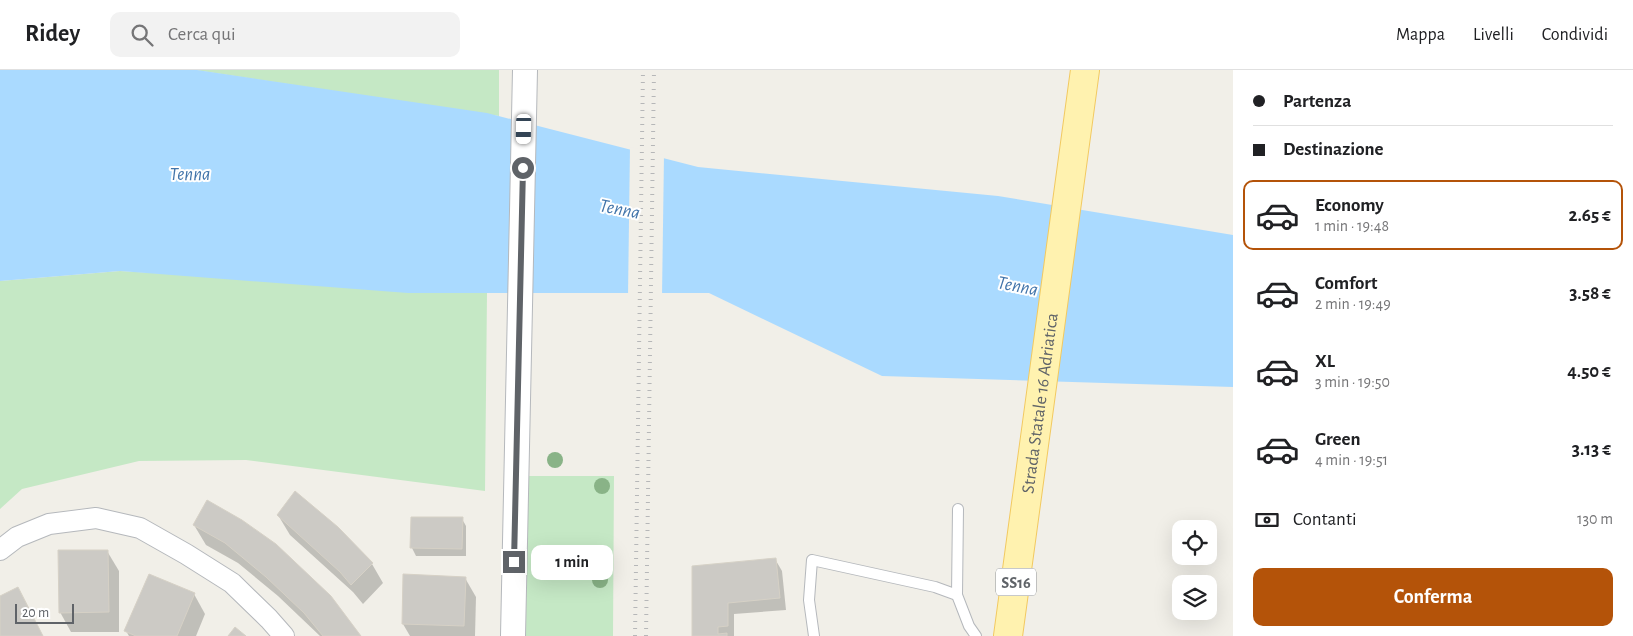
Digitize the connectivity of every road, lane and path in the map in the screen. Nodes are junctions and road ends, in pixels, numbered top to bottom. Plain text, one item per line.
1 (525, 70) edge
2 (1085, 70) edge
3 (958, 509) dead end
4 (0, 550) edge
5 (957, 595) junction
6 (284, 636) edge
7 (513, 636) edge
8 (814, 636) edge
9 (976, 636) edge
10 (1008, 636) edge

1 - 7 street
2 - 10 main road, Strada Statale 16 Adriatica / SS16
3 - 5 lane
4 - 6 street
5 - 8 lane
5 - 9 lane

